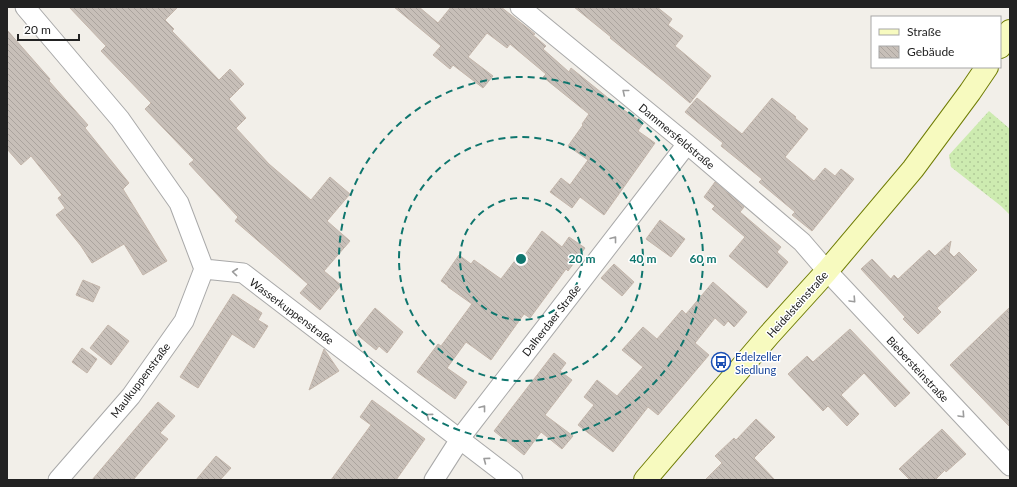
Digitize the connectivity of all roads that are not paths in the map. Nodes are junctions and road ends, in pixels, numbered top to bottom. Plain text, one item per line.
1 (25, 7) edge
2 (520, 7) edge
3 (1010, 31) edge
4 (1001, 45) edge
5 (986, 68) edge
6 (687, 144) junction
7 (204, 269) junction
8 (826, 271) junction
9 (460, 439) junction
10 (1010, 466) edge
11 (58, 480) edge
12 (434, 480) edge
13 (513, 480) edge
14 (645, 480) edge

1 - 7 street
6 -> 2 street, Dammersfeldstraße
3 - 4 main road
5 - 8 main road, Heidelsteinstraße
6 - 8 street, Dammersfeldstraße
9 -> 6 street, Dalherdaer Straße
9 -> 7 street, Wasserkuppenstraße
7 - 11 street, Maulkuppenstraße
8 -> 10 street, Biebersteinstraße
8 - 14 main road, Heidelsteinstraße
9 - 12 street, Dalherdaer Straße
13 -> 9 street, Wasserkuppenstraße

